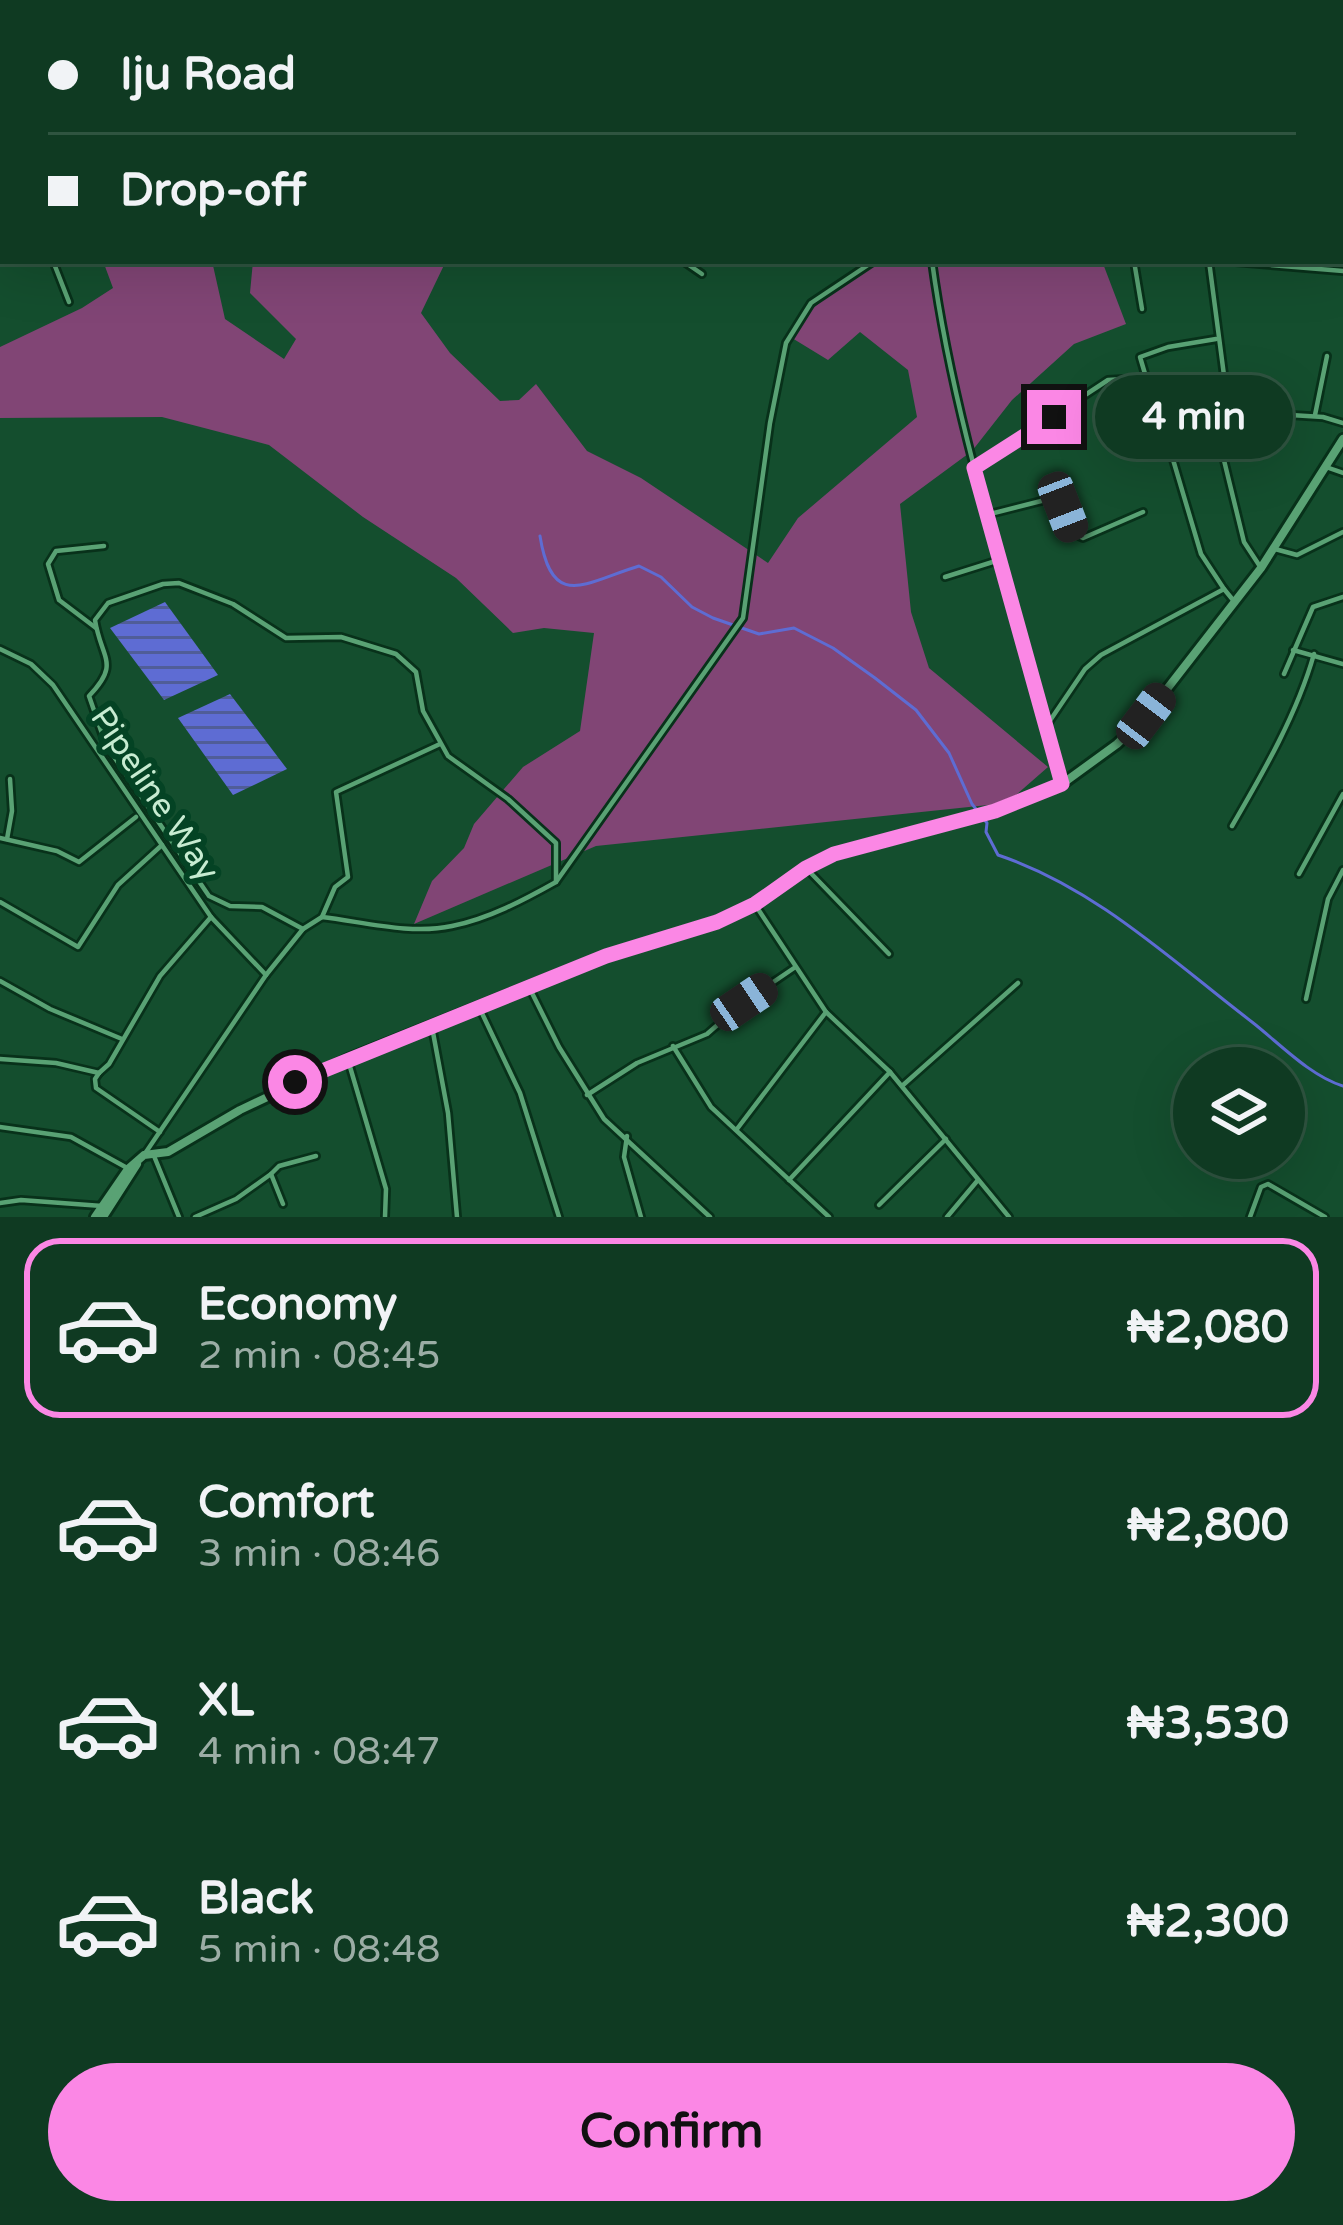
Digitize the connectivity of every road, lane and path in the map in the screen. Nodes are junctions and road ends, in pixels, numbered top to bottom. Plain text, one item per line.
1 (54, 264) edge
2 (687, 264) edge
3 (869, 264) edge
4 (932, 264) edge
5 (1134, 264) edge
6 (1208, 264) edge
7 (1259, 264) edge
8 (1343, 271) edge
9 (702, 274) dead end
10 (69, 302) dead end
11 (1142, 309) dead end
12 (1216, 339) junction
13 (1327, 356) dead end
14 (1154, 404) dead end
15 (1221, 410) junction
16 (1314, 417) junction
17 (1343, 423) edge
18 (1343, 439) edge
19 (1326, 467) junction
20 (974, 468) junction
21 (1343, 473) edge
22 (1143, 512) dead end
23 (986, 514) junction
24 (1343, 532) edge
25 (104, 546) dead end
26 (1275, 549) junction
27 (999, 560) junction
28 (1261, 568) junction
29 (945, 577) dead end
30 (1224, 589) junction
31 (1343, 597) edge
32 (1233, 600) junction
33 (96, 628) junction
34 (0, 649) edge
35 (1293, 650) junction
36 (1315, 654) junction
37 (1343, 664) edge
38 (1284, 674) dead end
39 (1047, 725) junction
40 (440, 744) junction
41 (10, 778) dead end
42 (1062, 784) junction
43 (1343, 794) edge
44 (138, 815) junction
45 (1232, 826) dead end
46 (4, 838) edge
47 (162, 845) junction
48 (806, 868) junction
49 (1343, 869) edge
50 (1299, 874) dead end
51 (556, 882) junction
52 (0, 902) edge
53 (755, 904) junction
54 (211, 917) junction
55 (322, 917) junction
56 (303, 929) junction
57 (889, 954) dead end
58 (794, 968) junction
59 (266, 975) junction
60 (0, 981) edge
61 (1018, 983) dead end
62 (529, 986) junction
63 (1306, 999) dead end
64 (479, 1007) junction
65 (826, 1012) junction
66 (432, 1026) junction
67 (122, 1040) junction
68 (674, 1046) junction
69 (0, 1059) edge
70 (348, 1059) junction
71 (890, 1072) junction
72 (99, 1073) junction
73 (902, 1086) junction
74 (587, 1095) junction
75 (0, 1127) edge
76 (737, 1129) junction
77 (160, 1132) junction
78 (627, 1136) junction
79 (946, 1139) junction
80 (316, 1156) dead end
81 (145, 1158) junction
82 (131, 1172) junction
83 (271, 1174) junction
84 (788, 1180) junction
85 (978, 1180) junction
86 (0, 1203) edge
87 (283, 1204) dead end
88 (879, 1205) dead end
89 (104, 1206) junction
90 (1314, 1210) junction
91 (99, 1217) edge
92 (178, 1217) edge
93 (195, 1217) edge
94 (385, 1217) edge
95 (457, 1217) edge
96 (559, 1217) edge
97 (641, 1217) edge
98 (710, 1217) edge
99 (830, 1217) edge
100 (947, 1217) edge
101 (1010, 1217) edge
102 (1250, 1217) edge
103 (1309, 1217) edge
104 (1325, 1217) edge

1 - 10 street
2 - 9 street
3 - 51 street
4 - 20 street
5 - 11 street
6 - 12 street
7 - 8 street
12 - 14 street
12 - 15 street
13 - 16 street
15 - 16 street
15 - 28 street
16 - 17 street
18 - 19 main road
19 - 21 street
19 - 26 main road
20 - 23 street
20 - 30 street
22 - 23 street
23 - 27 street
24 - 26 street
25 - 33 street
26 - 28 main road
27 - 29 street
27 - 39 street
28 - 32 main road
30 - 32 street
30 - 39 street
31 - 35 street
32 - 42 main road
33 - 40 street
33 - 56 street
34 - 44 street, Pipeline Way
35 - 36 street
35 - 38 street
36 - 37 street
36 - 45 street
39 - 42 street
40 - 51 street
40 - 55 street
41 - 46 street
42 - 48 main road
43 - 50 street
44 - 46 street
44 - 47 street, Pipeline Way
47 - 52 street
47 - 54 street, Pipeline Way
48 - 53 main road
48 - 57 street
49 - 63 street
51 - 55 street
53 - 58 street
53 - 62 main road
54 - 59 street, Pipeline Way
54 - 67 street
55 - 56 street
56 - 59 street
58 - 65 street
58 - 68 street
59 - 77 street
60 - 67 street
61 - 73 street
62 - 64 main road
62 - 74 street
64 - 66 main road
64 - 96 street
65 - 71 street
65 - 76 street
66 - 70 main road
66 - 95 street
67 - 72 street
68 - 74 street
68 - 76 street
69 - 72 street
70 - 81 main road
70 - 94 street
71 - 73 street
71 - 84 street
72 - 77 street
73 - 79 street
74 - 78 street
75 - 82 street
76 - 84 street
77 - 81 street
78 - 97 street
78 - 98 street
79 - 85 street
79 - 88 street
80 - 83 street
81 - 82 main road
81 - 92 street
82 - 89 main road
82 - 91 main road
83 - 87 street
83 - 93 street
84 - 99 street
85 - 100 street
85 - 101 street
86 - 89 street
89 - 91 main road
90 - 102 street
90 - 103 street
90 - 104 street

